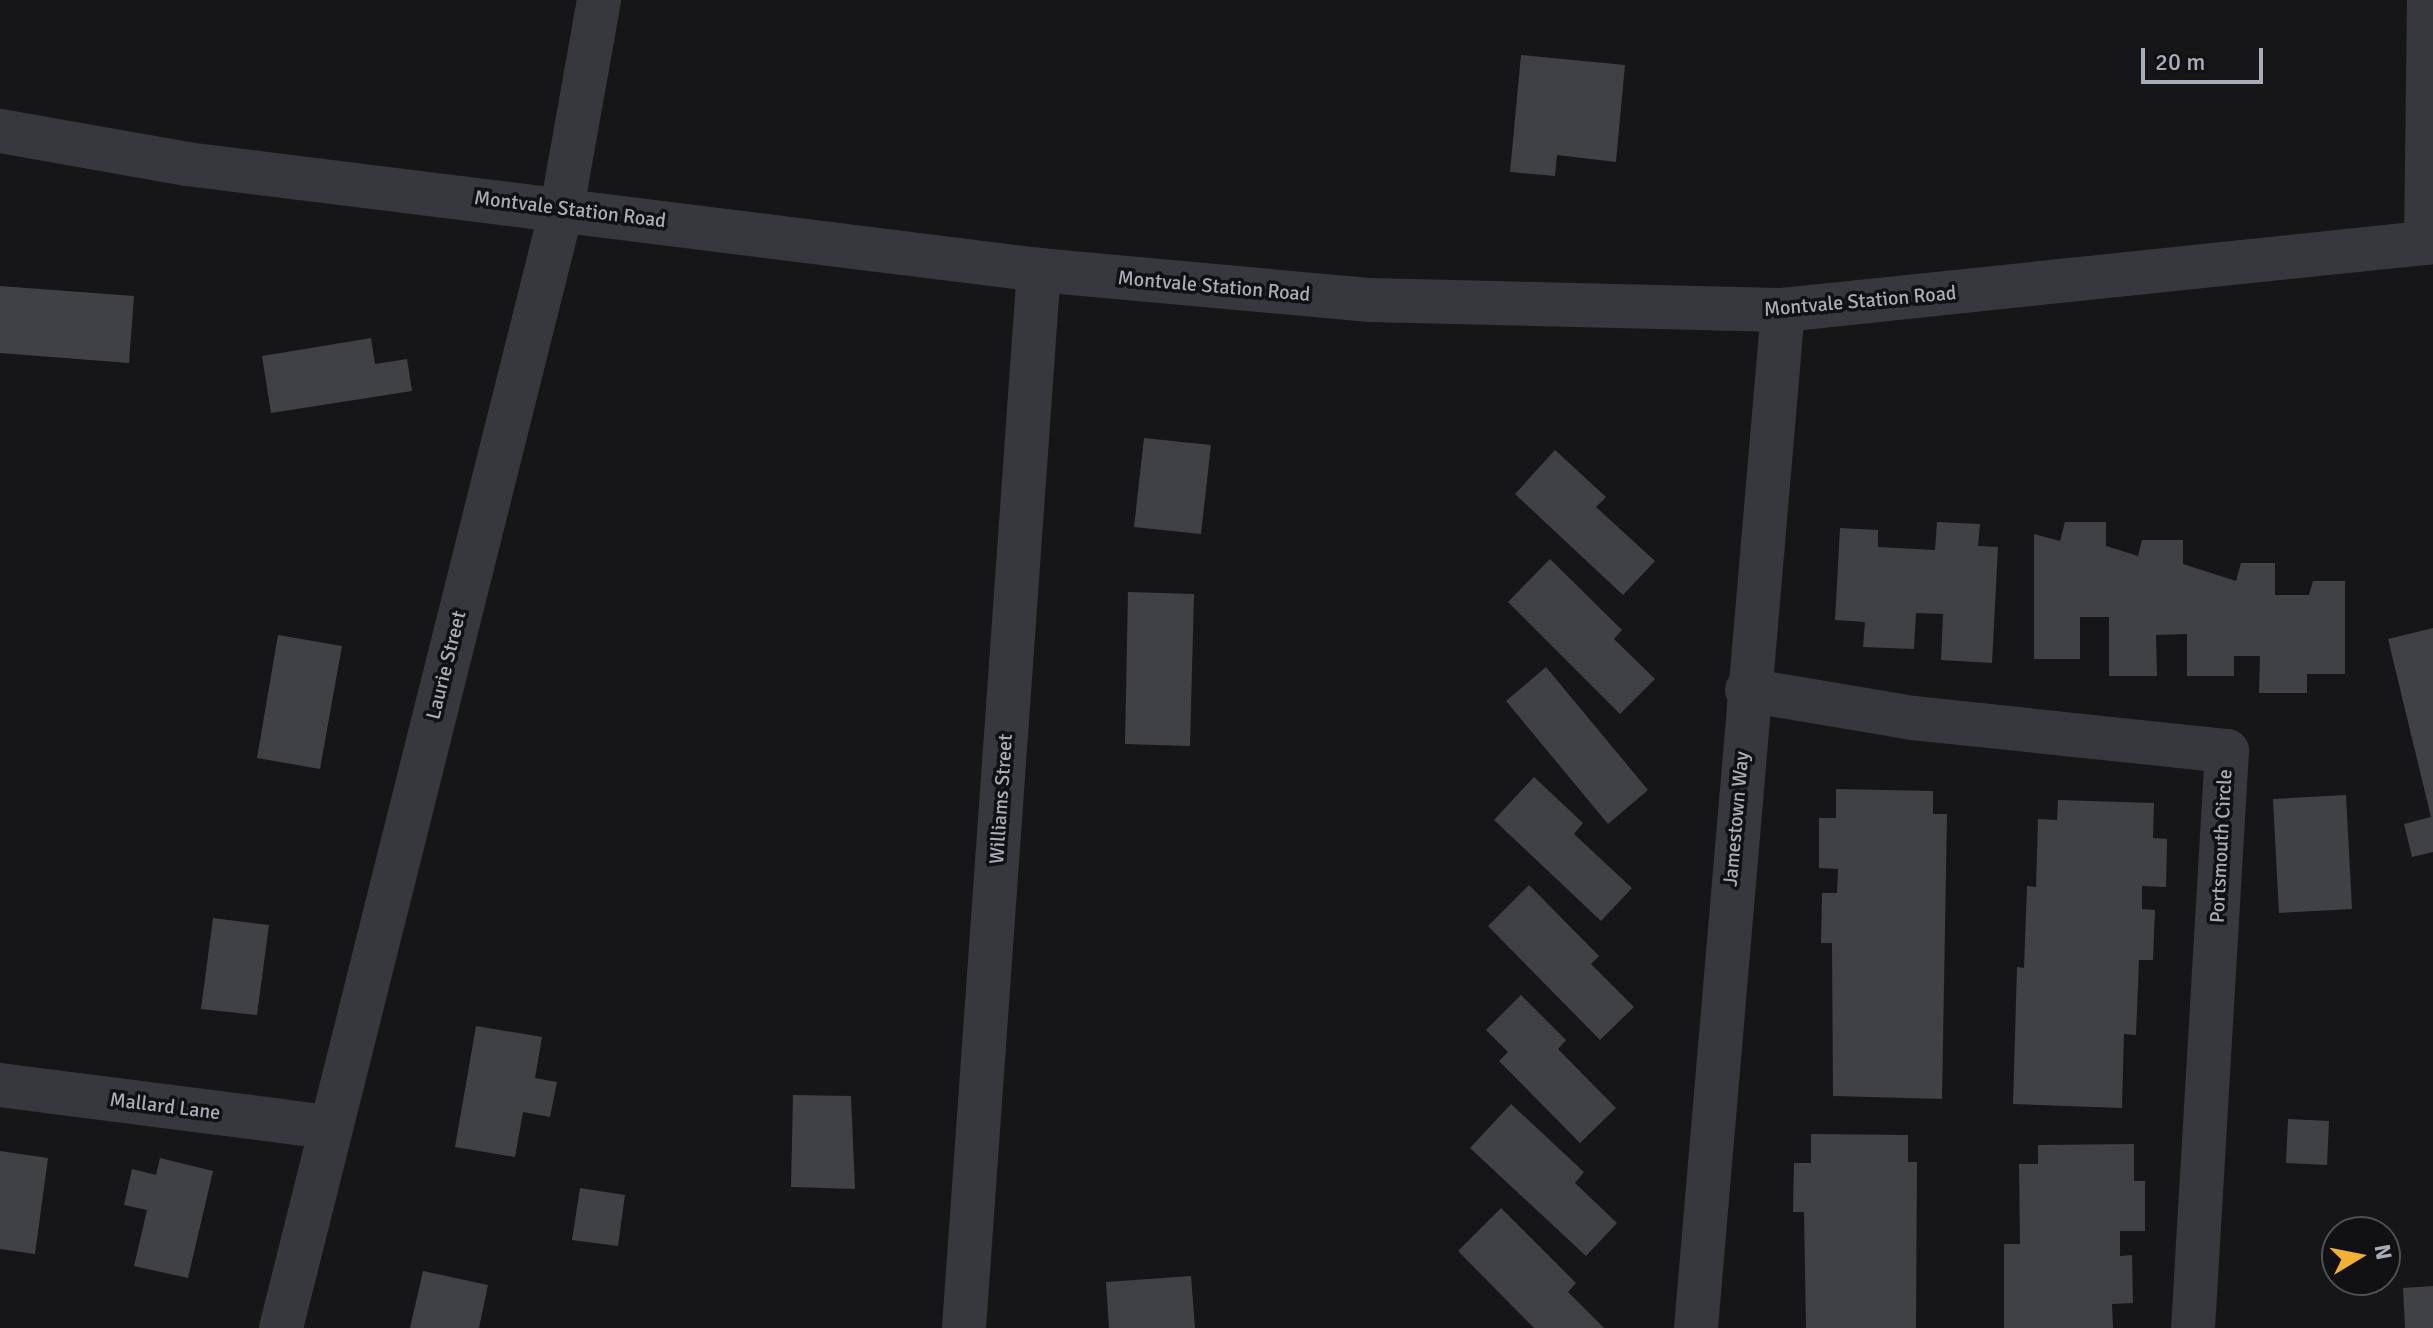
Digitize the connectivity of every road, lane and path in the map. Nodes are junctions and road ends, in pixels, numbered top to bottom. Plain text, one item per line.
1 (599, 0) edge
2 (2429, 0) edge
3 (0, 131) edge
4 (562, 208) junction
5 (2429, 242) edge
6 (1039, 270) junction
7 (1783, 310) junction
8 (1747, 690) junction
9 (0, 1085) edge
10 (330, 1127) junction
11 (281, 1328) edge
12 (964, 1328) edge
13 (1696, 1328) edge
14 (2193, 1328) edge

1 - 4 street, Laurie Street
2 - 5 street
3 - 4 street, Montvale Station Road
4 - 6 street, Montvale Station Road
4 - 10 street, Laurie Street
5 - 7 street, Montvale Station Road
6 - 7 street, Montvale Station Road
6 - 12 street, Williams Street
7 - 8 street, Jamestown Way
8 - 13 street, Jamestown Way
8 - 14 street, Portsmouth Circle
9 - 10 street, Mallard Lane
10 - 11 street, Laurie Street

